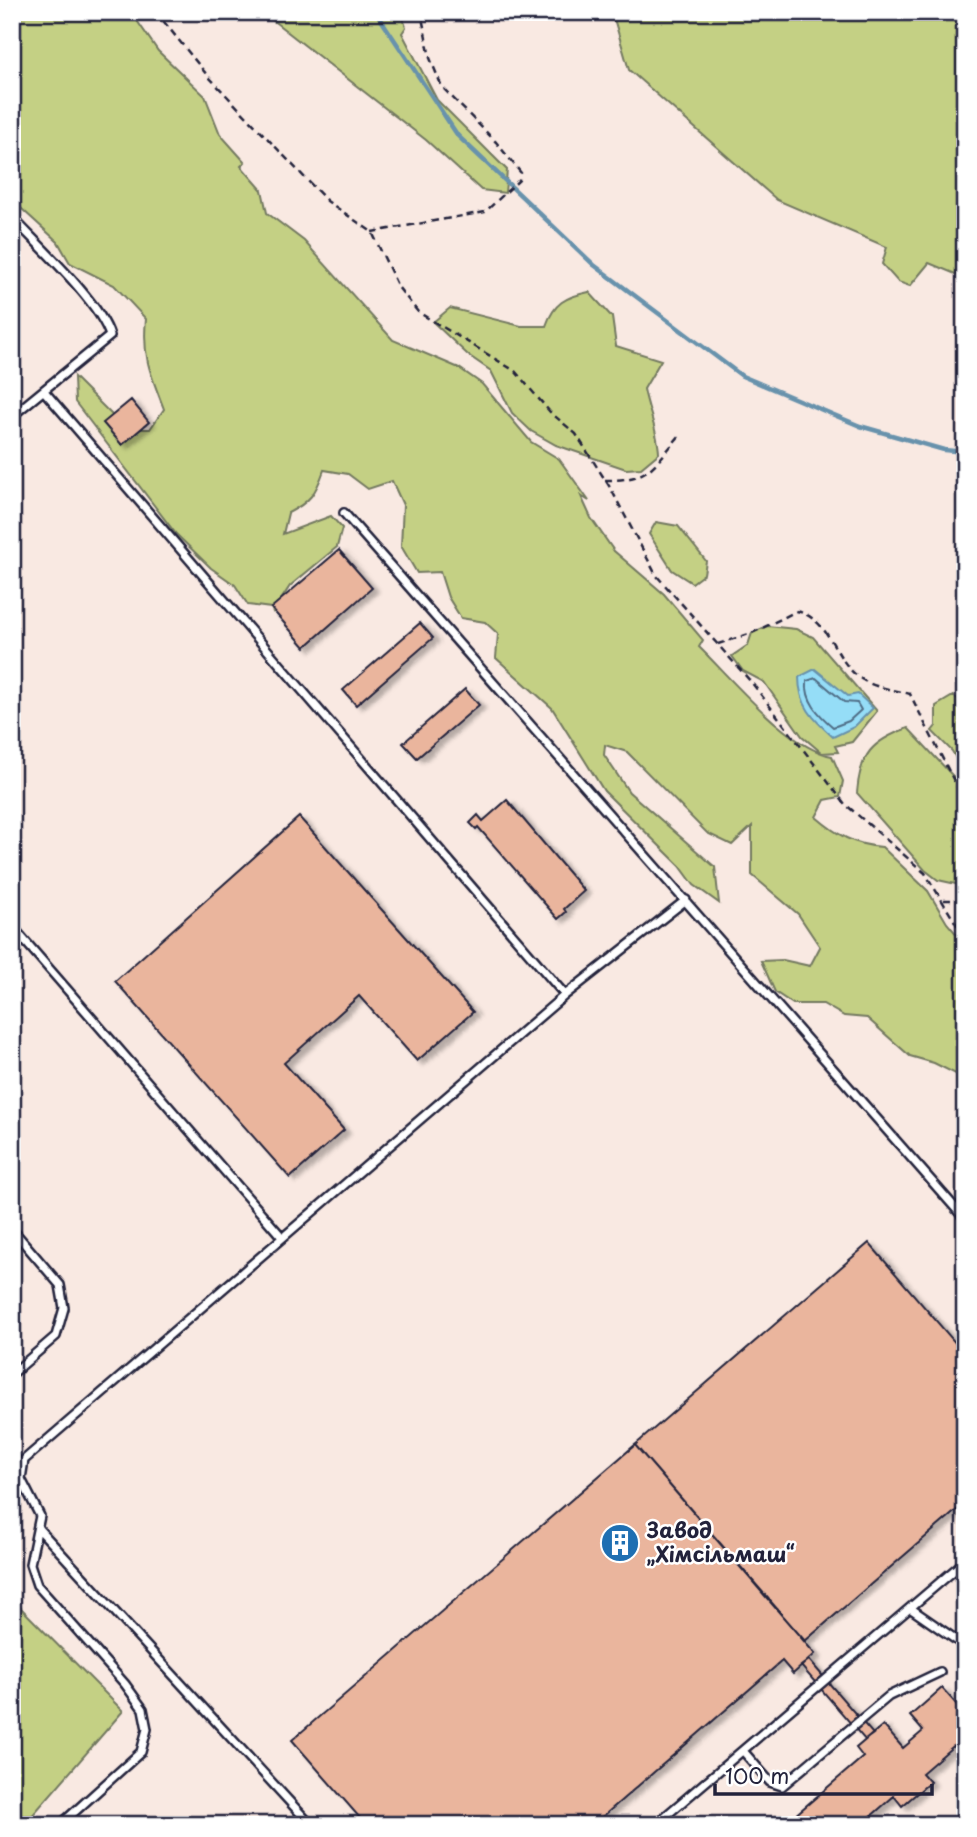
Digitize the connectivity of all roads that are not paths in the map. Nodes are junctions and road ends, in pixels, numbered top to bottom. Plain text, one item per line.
1 (12, 217) edge
2 (44, 391) junction
3 (12, 416) edge
4 (344, 513) dead end
5 (686, 900) junction
6 (12, 926) edge
7 (565, 995) junction
8 (12, 1077) edge
9 (12, 1083) edge
10 (965, 1219) edge
11 (12, 1229) edge
12 (281, 1236) junction
13 (12, 1374) edge
14 (38, 1528) junction
15 (965, 1562) edge
16 (910, 1608) junction
17 (965, 1646) edge
18 (940, 1672) dead end
19 (744, 1752) junction
20 (61, 1825) edge
21 (311, 1825) edge
22 (655, 1825) edge

1 - 2 lane
2 - 3 lane
2 - 7 lane
4 - 5 lane
5 - 7 lane
5 - 10 lane
6 - 12 lane
7 - 12 lane
8 - 9 lane
11 - 13 lane
12 - 14 lane
14 - 20 lane
14 - 21 lane
15 - 16 lane
16 - 17 lane
16 - 19 lane
18 - 19 lane
19 - 22 lane

